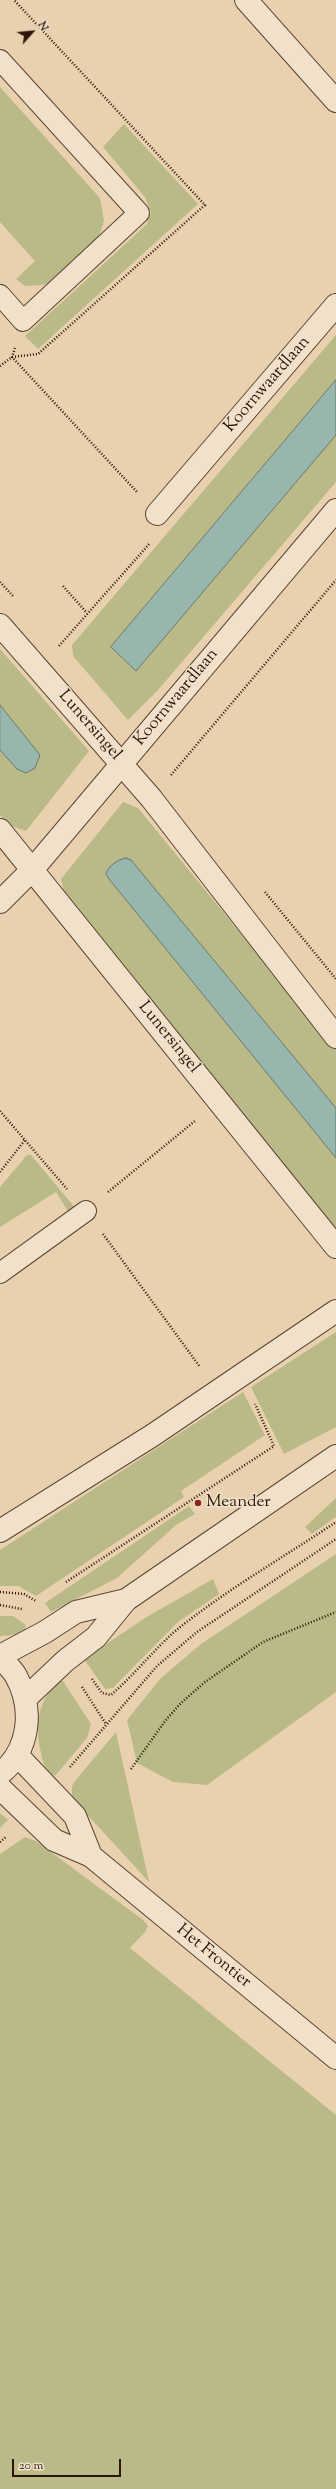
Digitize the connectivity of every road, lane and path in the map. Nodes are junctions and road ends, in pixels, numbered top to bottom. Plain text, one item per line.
1 (246, 0) edge
2 (0, 60) edge
3 (336, 101) edge
4 (0, 295) edge
5 (336, 306) edge
6 (12, 357) dead end
7 (336, 510) edge
8 (157, 514) junction
9 (336, 580) edge
10 (63, 586) dead end
11 (87, 613) junction
12 (0, 625) edge
13 (57, 648) dead end
14 (122, 764) junction
15 (151, 798) junction
16 (0, 830) edge
17 (33, 869) junction
18 (0, 902) edge
19 (336, 1037) edge
20 (0, 1111) edge
21 (197, 1119) dead end
22 (25, 1140) junction
23 (0, 1172) edge
24 (86, 1211) junction
25 (336, 1247) edge
26 (0, 1273) edge
27 (336, 1311) edge
28 (202, 1370) dead end
29 (241, 1376) junction
30 (336, 1456) edge
31 (336, 1522) edge
32 (0, 1531) edge
33 (336, 1538) edge
34 (63, 1584) dead end
35 (0, 1592) edge
36 (43, 1597) dead end
37 (126, 1600) junction
38 (36, 1601) junction
39 (40, 1604) dead end
40 (336, 1612) edge
41 (0, 1657) edge
42 (88, 1674) dead end
43 (26, 1698) junction
44 (106, 1724) dead end
45 (17, 1755) junction
46 (131, 1769) dead end
47 (0, 1774) edge
48 (0, 1788) edge
49 (91, 1856) junction
50 (336, 2058) edge

1 - 3 street
2 - 4 lane
5 - 8 street, Koornwaardlaan
6 - 8 path
7 - 14 street, Koornwaardlaan
8 - 11 path
9 - 15 path
10 - 11 path
11 - 13 path
12 - 14 street, Lunersingel
14 - 15 street, Lunersingel
14 - 17 street, Koornwaardlaan
15 - 19 street, Lunersingel
16 - 17 street, Lunersingel
17 - 18 street, Koornwaardlaan
17 - 25 street, Lunersingel
20 - 22 path
21 - 24 path
22 - 23 path
22 - 24 path
24 - 26 lane
24 - 28 path
27 - 29 street
29 - 32 street
29 - 34 path
30 - 37 street
31 - 42 path
33 - 44 path
35 - 38 path
36 - 38 path
37 - 41 street
37 - 43 street
38 - 39 path
40 - 46 path
41 - 43 street
43 - 45 street
45 - 47 street
45 - 49 street, Het Frontier
48 - 49 street, Het Frontier
49 - 50 street, Het Frontier

